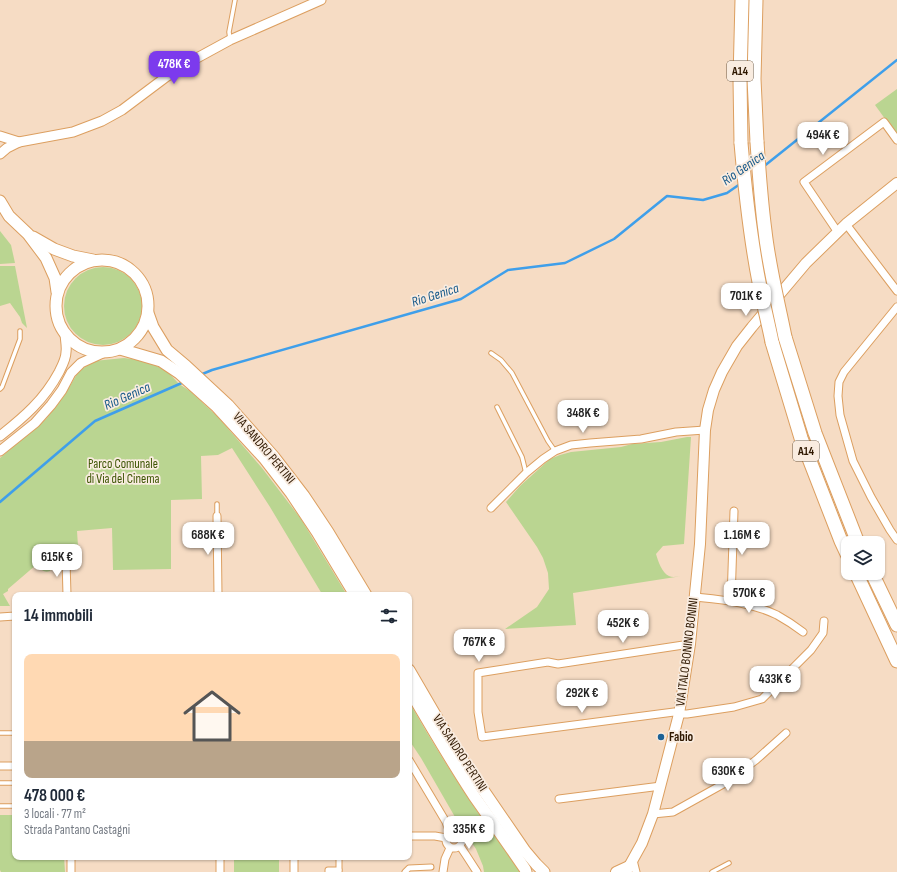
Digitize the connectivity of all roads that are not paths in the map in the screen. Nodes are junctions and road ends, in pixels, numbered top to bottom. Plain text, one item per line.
1 (236, 0) edge
2 (321, 0) edge
3 (742, 0) edge
4 (756, 0) edge
5 (230, 40) junction
6 (0, 136) edge
7 (897, 140) edge
8 (18, 142) junction
9 (0, 154) edge
10 (897, 183) edge
11 (0, 201) edge
12 (846, 224) junction
13 (837, 231) junction
14 (28, 234) junction
15 (93, 260) junction
16 (897, 291) edge
17 (57, 294) junction
18 (897, 308) edge
19 (148, 313) junction
20 (20, 331) dead end
21 (65, 333) junction
22 (120, 349) junction
23 (105, 352) junction
24 (491, 353) dead end
25 (183, 369) junction
26 (0, 389) edge
27 (205, 390) junction
28 (497, 407) dead end
29 (705, 430) junction
30 (0, 436) edge
31 (0, 451) edge
32 (555, 451) junction
33 (526, 473) junction
34 (216, 504) dead end
35 (491, 508) dead end
36 (734, 511) dead end
37 (217, 516) joint
38 (855, 536) edge
39 (897, 540) edge
40 (841, 541) edge
41 (66, 560) dead end
42 (859, 580) edge
43 (875, 580) edge
44 (67, 592) edge
45 (218, 592) edge
46 (353, 592) edge
47 (364, 592) edge
48 (694, 597) junction
49 (732, 600) junction
50 (12, 616) edge
51 (0, 617) edge
52 (824, 621) dead end
53 (897, 625) edge
54 (803, 632) dead end
55 (690, 644) junction
56 (897, 662) edge
57 (412, 675) edge
58 (412, 694) edge
59 (679, 714) junction
60 (0, 733) edge
61 (12, 733) edge
62 (786, 733) dead end
63 (412, 765) edge
64 (0, 766) edge
65 (12, 766) edge
66 (0, 783) edge
67 (12, 783) edge
68 (661, 786) junction
69 (559, 799) dead end
70 (0, 806) edge
71 (12, 806) edge
72 (653, 814) junction
73 (412, 836) edge
74 (448, 836) junction
75 (460, 846) junction
76 (450, 848) junction
77 (71, 860) edge
78 (220, 860) edge
79 (294, 860) edge
80 (339, 860) edge
81 (729, 864) dead end
82 (431, 868) dead end
83 (631, 868) edge
84 (339, 871) edge
85 (71, 872) edge
86 (220, 872) edge
87 (294, 872) edge
88 (328, 872) edge
89 (405, 872) edge
90 (443, 872) edge
91 (476, 872) edge
92 (526, 872) edge
93 (544, 872) edge
94 (616, 872) edge
95 (712, 872) edge

1 - 5 lane
2 - 5 street
3 - 40 highway, A14, bridge
4 - 38 highway, A14, bridge
5 - 8 street
6 - 8 street
7 - 13 street
8 - 9 street
10 - 12 main road, VIA ITALO BONINO BONINI
11 - 14 main road
12 - 13 main road, VIA ITALO BONINO BONINI
12 - 16 street
13 - 29 main road, VIA ITALO BONINO BONINI
14 - 15 main road
14 - 17 main road
15 - 17 main road
15 - 19 main road
17 - 21 main road
18 - 39 street
19 - 22 main road
19 - 25 main road, VIA SANDRO PERTINI
20 - 26 lane
21 - 23 main road
21 - 30 street
22 - 23 main road
22 - 25 main road, VIA SANDRO PERTINI
23 - 31 street
24 - 32 lane
25 - 27 main road, VIA SANDRO PERTINI
27 - 46 main road, VIA SANDRO PERTINI
27 - 47 main road, VIA SANDRO PERTINI
28 - 33 lane
29 - 32 street
29 - 48 main road, VIA ITALO BONINO BONINI
32 - 33 street
33 - 35 street
34 - 37 lane
36 - 49 street
37 - 45 street
41 - 44 street
42 - 56 highway
43 - 53 highway
48 - 49 street
48 - 55 main road, VIA ITALO BONINO BONINI
49 - 54 street
50 - 51 street
52 - 59 street
55 - 59 main road, VIA ITALO BONINO BONINI
55 - 59 street
57 - 93 main road, VIA SANDRO PERTINI
58 - 92 main road, VIA SANDRO PERTINI
59 - 68 main road, VIA ITALO BONINO BONINI
60 - 61 lane
62 - 72 street
63 - 74 street
64 - 65 street
66 - 67 lane
68 - 69 street
68 - 72 main road, VIA ITALO BONINO BONINI
70 - 71 lane
72 - 83 main road, VIA ITALO BONINO BONINI
73 - 74 street
74 - 75 street
74 - 76 street
75 - 76 street
75 - 91 street
76 - 90 street
77 - 85 street
78 - 86 street
79 - 87 street
80 - 84 street
81 - 95 lane
82 - 89 street
83 - 94 main road, VIA ITALO BONINO BONINI
84 - 88 street

